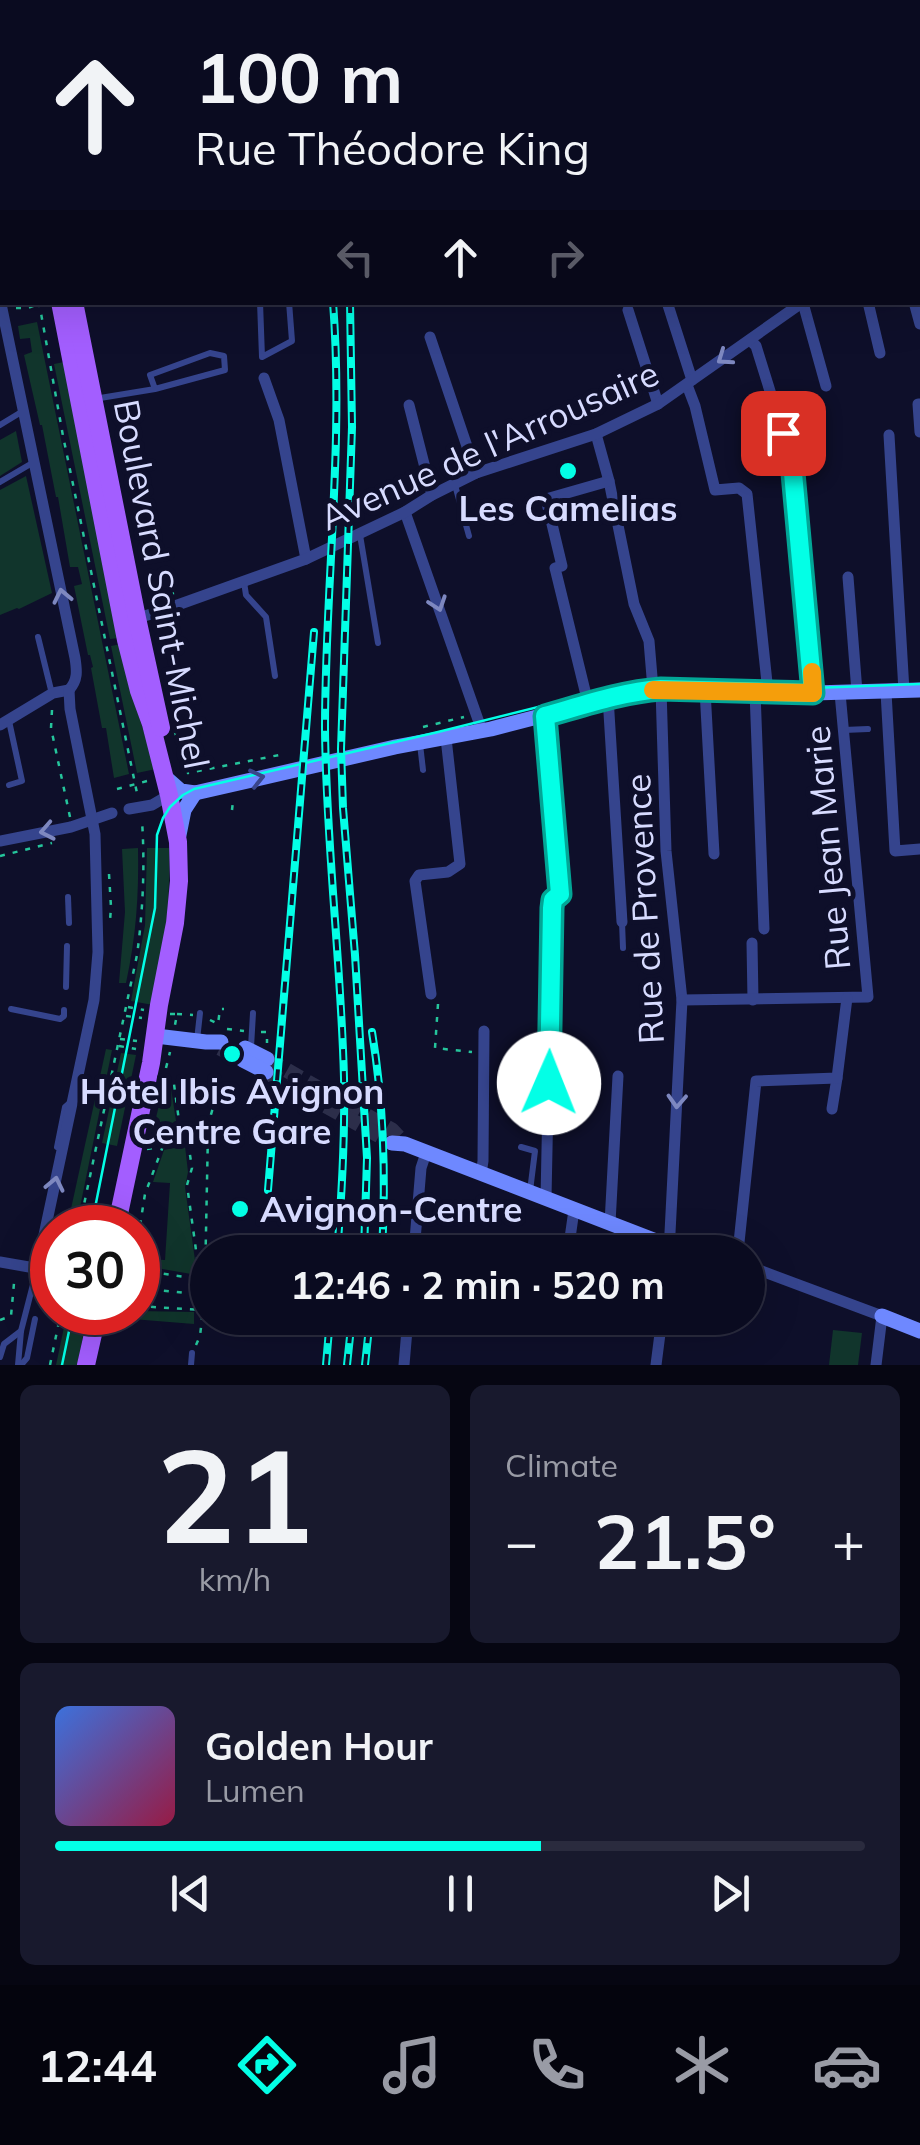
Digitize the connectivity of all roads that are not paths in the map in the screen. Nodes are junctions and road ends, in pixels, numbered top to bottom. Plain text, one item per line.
1 (3, 305) edge
2 (53, 305) edge
3 (53, 305) edge
4 (260, 305) edge
5 (289, 305) edge
6 (668, 305) edge
7 (804, 305) edge
8 (869, 305) edge
9 (784, 307) edge
10 (628, 310) dead end
11 (430, 336) dead end
12 (750, 340) junction
13 (880, 352) dead end
14 (264, 378) dead end
15 (689, 383) junction
16 (826, 386) dead end
17 (155, 388) junction
18 (93, 400) junction
19 (658, 404) junction
20 (920, 404) edge
21 (409, 405) dead end
22 (23, 412) junction
23 (0, 426) edge
24 (920, 432) edge
25 (596, 434) junction
26 (890, 435) dead end
27 (34, 462) junction
28 (476, 473) junction
29 (609, 481) junction
30 (0, 482) edge
31 (454, 484) junction
32 (432, 494) junction
33 (405, 512) junction
34 (359, 534) junction
35 (468, 536) dead end
36 (306, 559) junction
37 (848, 577) dead end
38 (244, 582) junction
39 (130, 620) junction
40 (38, 637) dead end
41 (378, 643) dead end
42 (275, 676) dead end
43 (657, 689) junction
44 (69, 690) junction
45 (705, 690) junction
46 (912, 691) edge
47 (762, 692) junction
48 (886, 692) junction
49 (813, 693) junction
50 (849, 693) junction
51 (52, 694) junction
52 (608, 697) junction
53 (588, 704) junction
54 (545, 716) junction
55 (4, 720) edge
56 (868, 729) dead end
57 (844, 730) junction
58 (482, 731) junction
59 (446, 738) junction
60 (420, 743) junction
61 (424, 770) dead end
62 (167, 781) junction
63 (9, 785) dead end
64 (194, 788) junction
65 (136, 808) road end
66 (112, 812) dead end
67 (92, 818) junction
68 (0, 841) edge
69 (178, 842) junction
70 (920, 849) edge
71 (714, 854) dead end
72 (68, 897) dead end
73 (622, 922) joint
74 (68, 923) dead end
75 (764, 930) dead end
76 (752, 943) dead end
77 (67, 946) dead end
78 (623, 948) dead end
79 (66, 987) dead end
80 (432, 994) road end
81 (847, 998) junction
82 (682, 1000) junction
83 (753, 1000) junction
84 (11, 1009) dead end
85 (64, 1010) dead end
86 (200, 1013) dead end
87 (253, 1013) dead end
88 (484, 1030) dead end
89 (160, 1038) junction
90 (211, 1043) joint
91 (254, 1059) dead end
92 (618, 1076) dead end
93 (837, 1078) junction
94 (73, 1100) junction
95 (832, 1109) dead end
96 (398, 1143) tunnel mouth
97 (57, 1146) dead end
98 (521, 1147) dead end
99 (426, 1153) junction
100 (481, 1174) junction
101 (538, 1195) junction
102 (50, 1205) edge
103 (115, 1205) edge
104 (574, 1210) junction
105 (615, 1226) junction
106 (416, 1235) edge
107 (570, 1235) edge
108 (616, 1235) edge
109 (636, 1235) edge
110 (670, 1235) edge
111 (740, 1235) edge
112 (0, 1262) edge
113 (30, 1267) edge
114 (765, 1272) edge
115 (30, 1296) edge
116 (882, 1316) junction
117 (920, 1330) edge
118 (21, 1332) junction
119 (32, 1335) edge
120 (93, 1335) edge
121 (407, 1335) edge
122 (660, 1335) edge
123 (192, 1353) road end
124 (0, 1357) edge
125 (20, 1365) edge
126 (86, 1365) edge
127 (190, 1365) edge
128 (404, 1365) edge
129 (656, 1365) edge
130 (876, 1365) edge

1 - 22 street
2 - 18 main road, Boulevard Saint-Michel
3 - 39 main road, Boulevard Saint-Michel
4 - 5 lane
6 - 15 street
7 - 16 street
8 - 13 street
9 - 12 street, Avenue de l'Arrousaire
10 - 19 street
11 - 28 street
12 -> 15 street, Avenue de l'Arrousaire
12 - 49 street
14 - 36 street
15 - 19 street, Avenue de l'Arrousaire
15 - 47 street
17 - 17 lane
17 - 18 lane
18 - 39 main road, Boulevard Saint-Michel
19 - 25 street, Avenue de l'Arrousaire
20 - 24 street
21 - 32 street
22 - 23 lane
22 - 27 street
25 - 28 street, Avenue de l'Arrousaire
25 - 29 street, Rue de Provence
26 - 46 street
27 - 30 lane
44 -> 27 street
28 - 31 street, Avenue de l'Arrousaire
29 - 43 street, Rue de Provence
29 - 53 street
31 - 32 street, Avenue de l'Arrousaire
31 - 35 lane
32 - 33 street, Avenue de l'Arrousaire
33 - 34 street, Avenue de l'Arrousaire
33 -> 58 street
34 - 36 street, Avenue de l'Arrousaire
34 - 41 lane
36 - 38 street, Avenue de l'Arrousaire
37 - 50 street, Rue Jean Marie
38 - 39 street, Avenue de l'Arrousaire
38 - 42 lane
39 - 62 main road, Boulevard Saint-Michel
40 - 51 lane
43 - 45 street
43 - 52 street
43 - 82 street, Rue de Provence
44 - 51 street
44 - 67 street
45 - 47 street
45 - 71 street
46 - 48 street
47 - 49 street
47 - 75 street
48 - 50 street
48 - 70 street
49 - 50 street
50 - 57 street, Rue Jean Marie
51 - 55 street
52 - 53 street
52 - 73 street
53 - 54 street
54 - 58 street
54 - 101 street
55 - 63 lane
56 - 57 lane
57 - 81 street, Rue Jean Marie
58 - 59 street
59 - 60 street
59 - 80 street
60 - 61 lane
64 -> 60 street
62 - 64 street
62 - 65 street
62 - 69 main road, Boulevard Saint-Michel
64 - 69 street
66 - 67 street
67 -> 68 street
67 - 94 street
69 - 89 main road, Boulevard Saint-Michel
72 - 74 lane
73 - 78 lane
76 - 83 street
77 - 79 lane
81 - 83 street
81 - 93 street
82 - 83 street
82 -> 110 street, Rue de Provence
84 - 85 lane
86 - 90 lane
87 - 91 lane
88 - 100 street
89 - 90 street
89 - 103 main road, Boulevard Saint-Michel
92 - 105 street
93 - 95 street
93 - 111 street
94 - 97 lane
102 -> 94 street
96 - 99 street
98 - 101 lane
99 - 100 street
99 - 106 street
100 - 101 street
101 - 104 street
104 - 105 street
104 - 107 street
105 - 108 street
105 - 109 street
112 - 113 street
114 - 116 street
115 - 118 lane
116 - 117 street
116 - 130 street
118 - 124 lane
118 - 125 lane
119 - 125 lane
120 - 126 main road
121 - 128 street
122 - 129 street
123 - 127 lane

